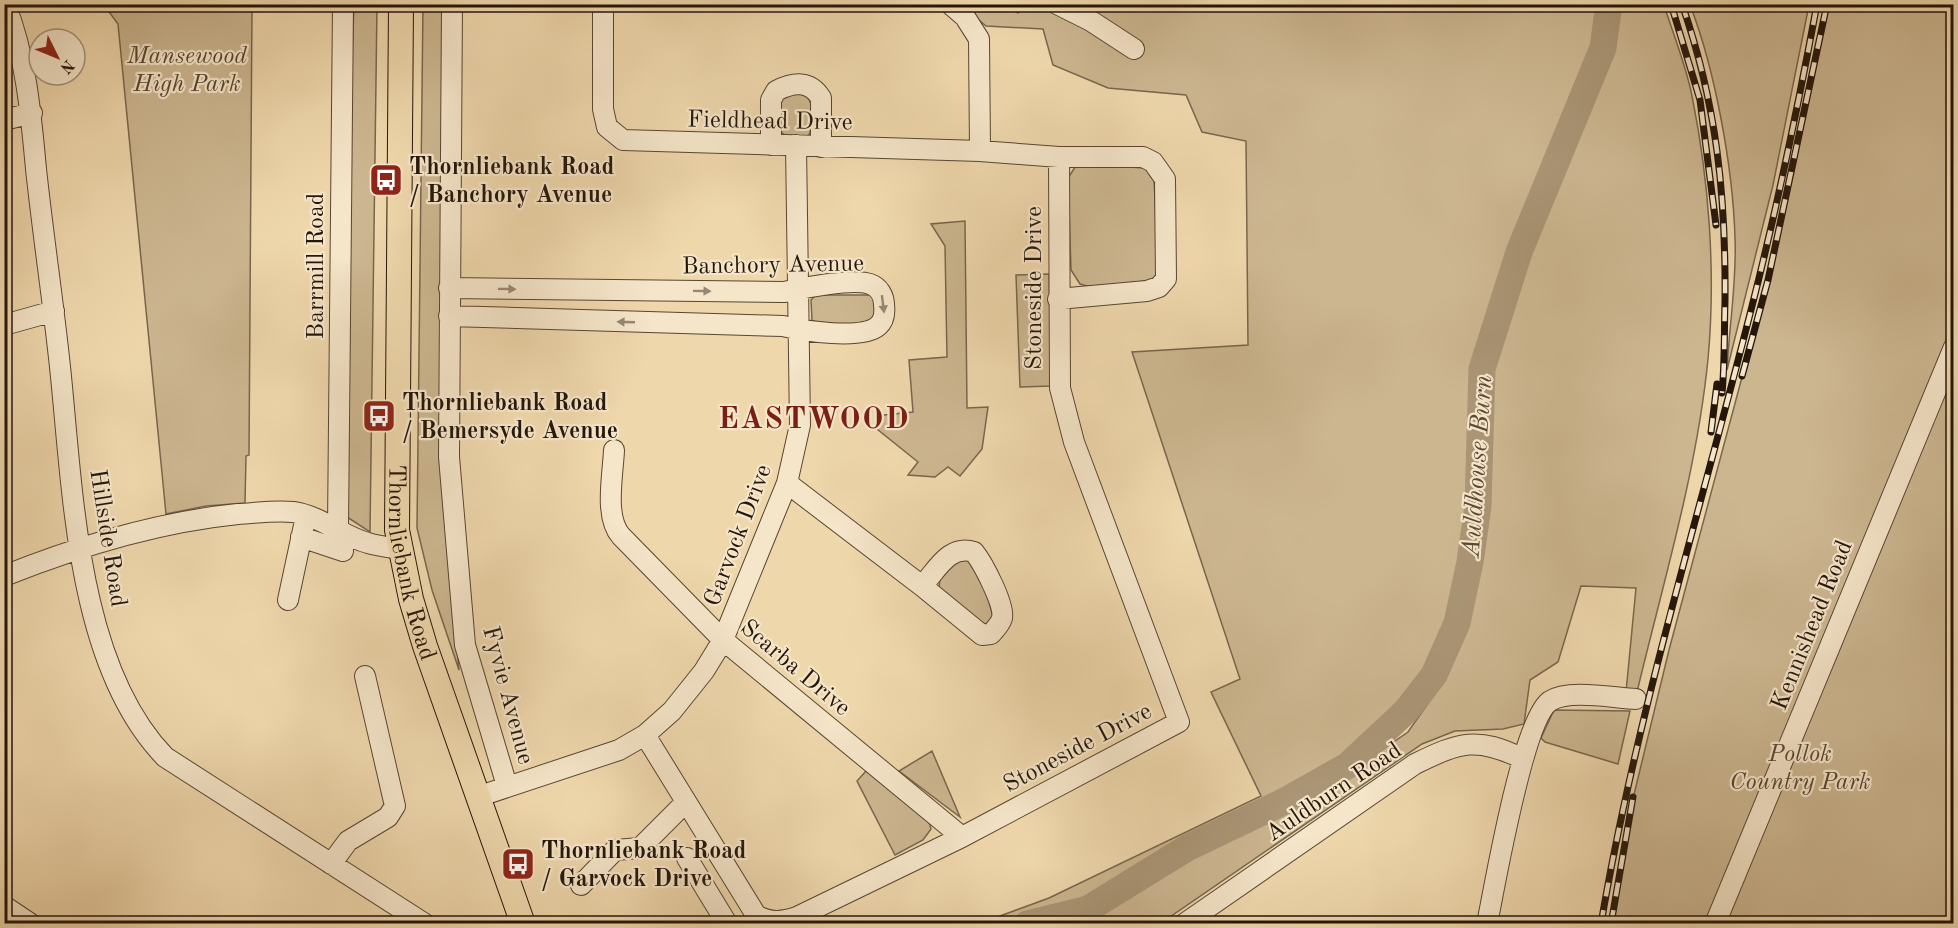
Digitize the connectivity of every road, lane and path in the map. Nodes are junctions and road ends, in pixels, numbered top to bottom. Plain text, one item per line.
1 (5, 4) edge
2 (343, 4) edge
3 (400, 4) edge
4 (452, 4) edge
5 (603, 4) edge
6 (950, 4) edge
7 (1057, 4) edge
8 (1134, 49) dead end
9 (32, 113) junction
10 (4, 120) edge
11 (771, 145) junction
12 (796, 146) junction
13 (821, 147) junction
14 (980, 151) junction
15 (1059, 157) junction
16 (449, 288) junction
17 (799, 289) junction
18 (1058, 299) junction
19 (54, 311) junction
20 (449, 316) junction
21 (4, 325) edge
22 (801, 330) junction
23 (1953, 347) edge
24 (614, 450) dead end
25 (787, 483) junction
26 (306, 516) junction
27 (338, 528) junction
28 (301, 537) junction
29 (79, 548) junction
30 (400, 549) junction
31 (343, 551) dead end
32 (4, 576) edge
33 (922, 586) junction
34 (288, 600) dead end
35 (723, 640) junction
36 (364, 677) dead end
37 (1636, 699) dead end
38 (645, 735) junction
39 (1523, 759) junction
40 (507, 786) junction
41 (477, 797) junction
42 (685, 803) junction
43 (962, 837) junction
44 (687, 858) dead end
45 (331, 864) junction
46 (731, 877) junction
47 (581, 885) dead end
48 (708, 891) junction
49 (4, 906) edge
50 (726, 922) dead end
51 (764, 922) edge
52 (31, 924) edge
53 (425, 924) edge
54 (523, 924) edge
55 (1184, 924) edge
56 (1487, 924) edge
57 (1715, 924) edge

1 - 9 street, Hillside Road
2 - 27 street, Barrmill Road
3 - 30 main road, Thornliebank Road
4 - 16 street, Fyvie Avenue
5 - 11 street, Fieldhead Drive
6 - 14 street
7 - 8 street
9 - 10 street
9 - 19 street, Hillside Road
11 - 12 street, Fieldhead Drive
11 - 13 street
12 - 13 street, Fieldhead Drive
12 - 17 street, Garvock Drive
13 - 14 street, Fieldhead Drive
14 - 15 street, Fieldhead Drive
15 - 18 street, Stoneside Drive
15 - 18 street, Fieldhead Drive
16 -> 17 street, Banchory Avenue
16 - 20 street, Fyvie Avenue
17 - 22 street, Garvock Drive
17 -> 22 street, Banchory Avenue
18 - 43 street, Stoneside Drive
19 - 21 street
19 - 29 street, Hillside Road
22 -> 20 street, Banchory Avenue
20 - 40 street, Fyvie Avenue
22 - 25 street, Garvock Drive
23 - 57 street, Kennishead Road
24 - 35 street, Scarba Drive
25 - 33 street
25 - 35 street, Garvock Drive
26 - 27 street
26 - 28 street
26 - 29 street
27 - 30 street
28 - 31 street
28 - 34 street
29 - 32 street
29 - 45 street, Hillside Road
30 - 41 main road, Thornliebank Road
33 - 33 street
35 - 38 street, Garvock Drive
35 - 43 street, Scarba Drive
36 - 45 street
37 - 39 street
38 - 40 street, Garvock Drive
38 - 42 street, Stoneside Drive
39 - 55 street, Auldburn Road
39 - 56 street
40 - 41 street, Garvock Drive
41 - 54 main road, Thornliebank Road
42 - 46 street, Stoneside Drive
42 - 47 street
43 - 51 street, Stoneside Drive
44 - 48 street
45 - 53 street, Hillside Road
46 - 48 street
46 - 51 street, Stoneside Drive
48 - 50 street
49 - 52 street

